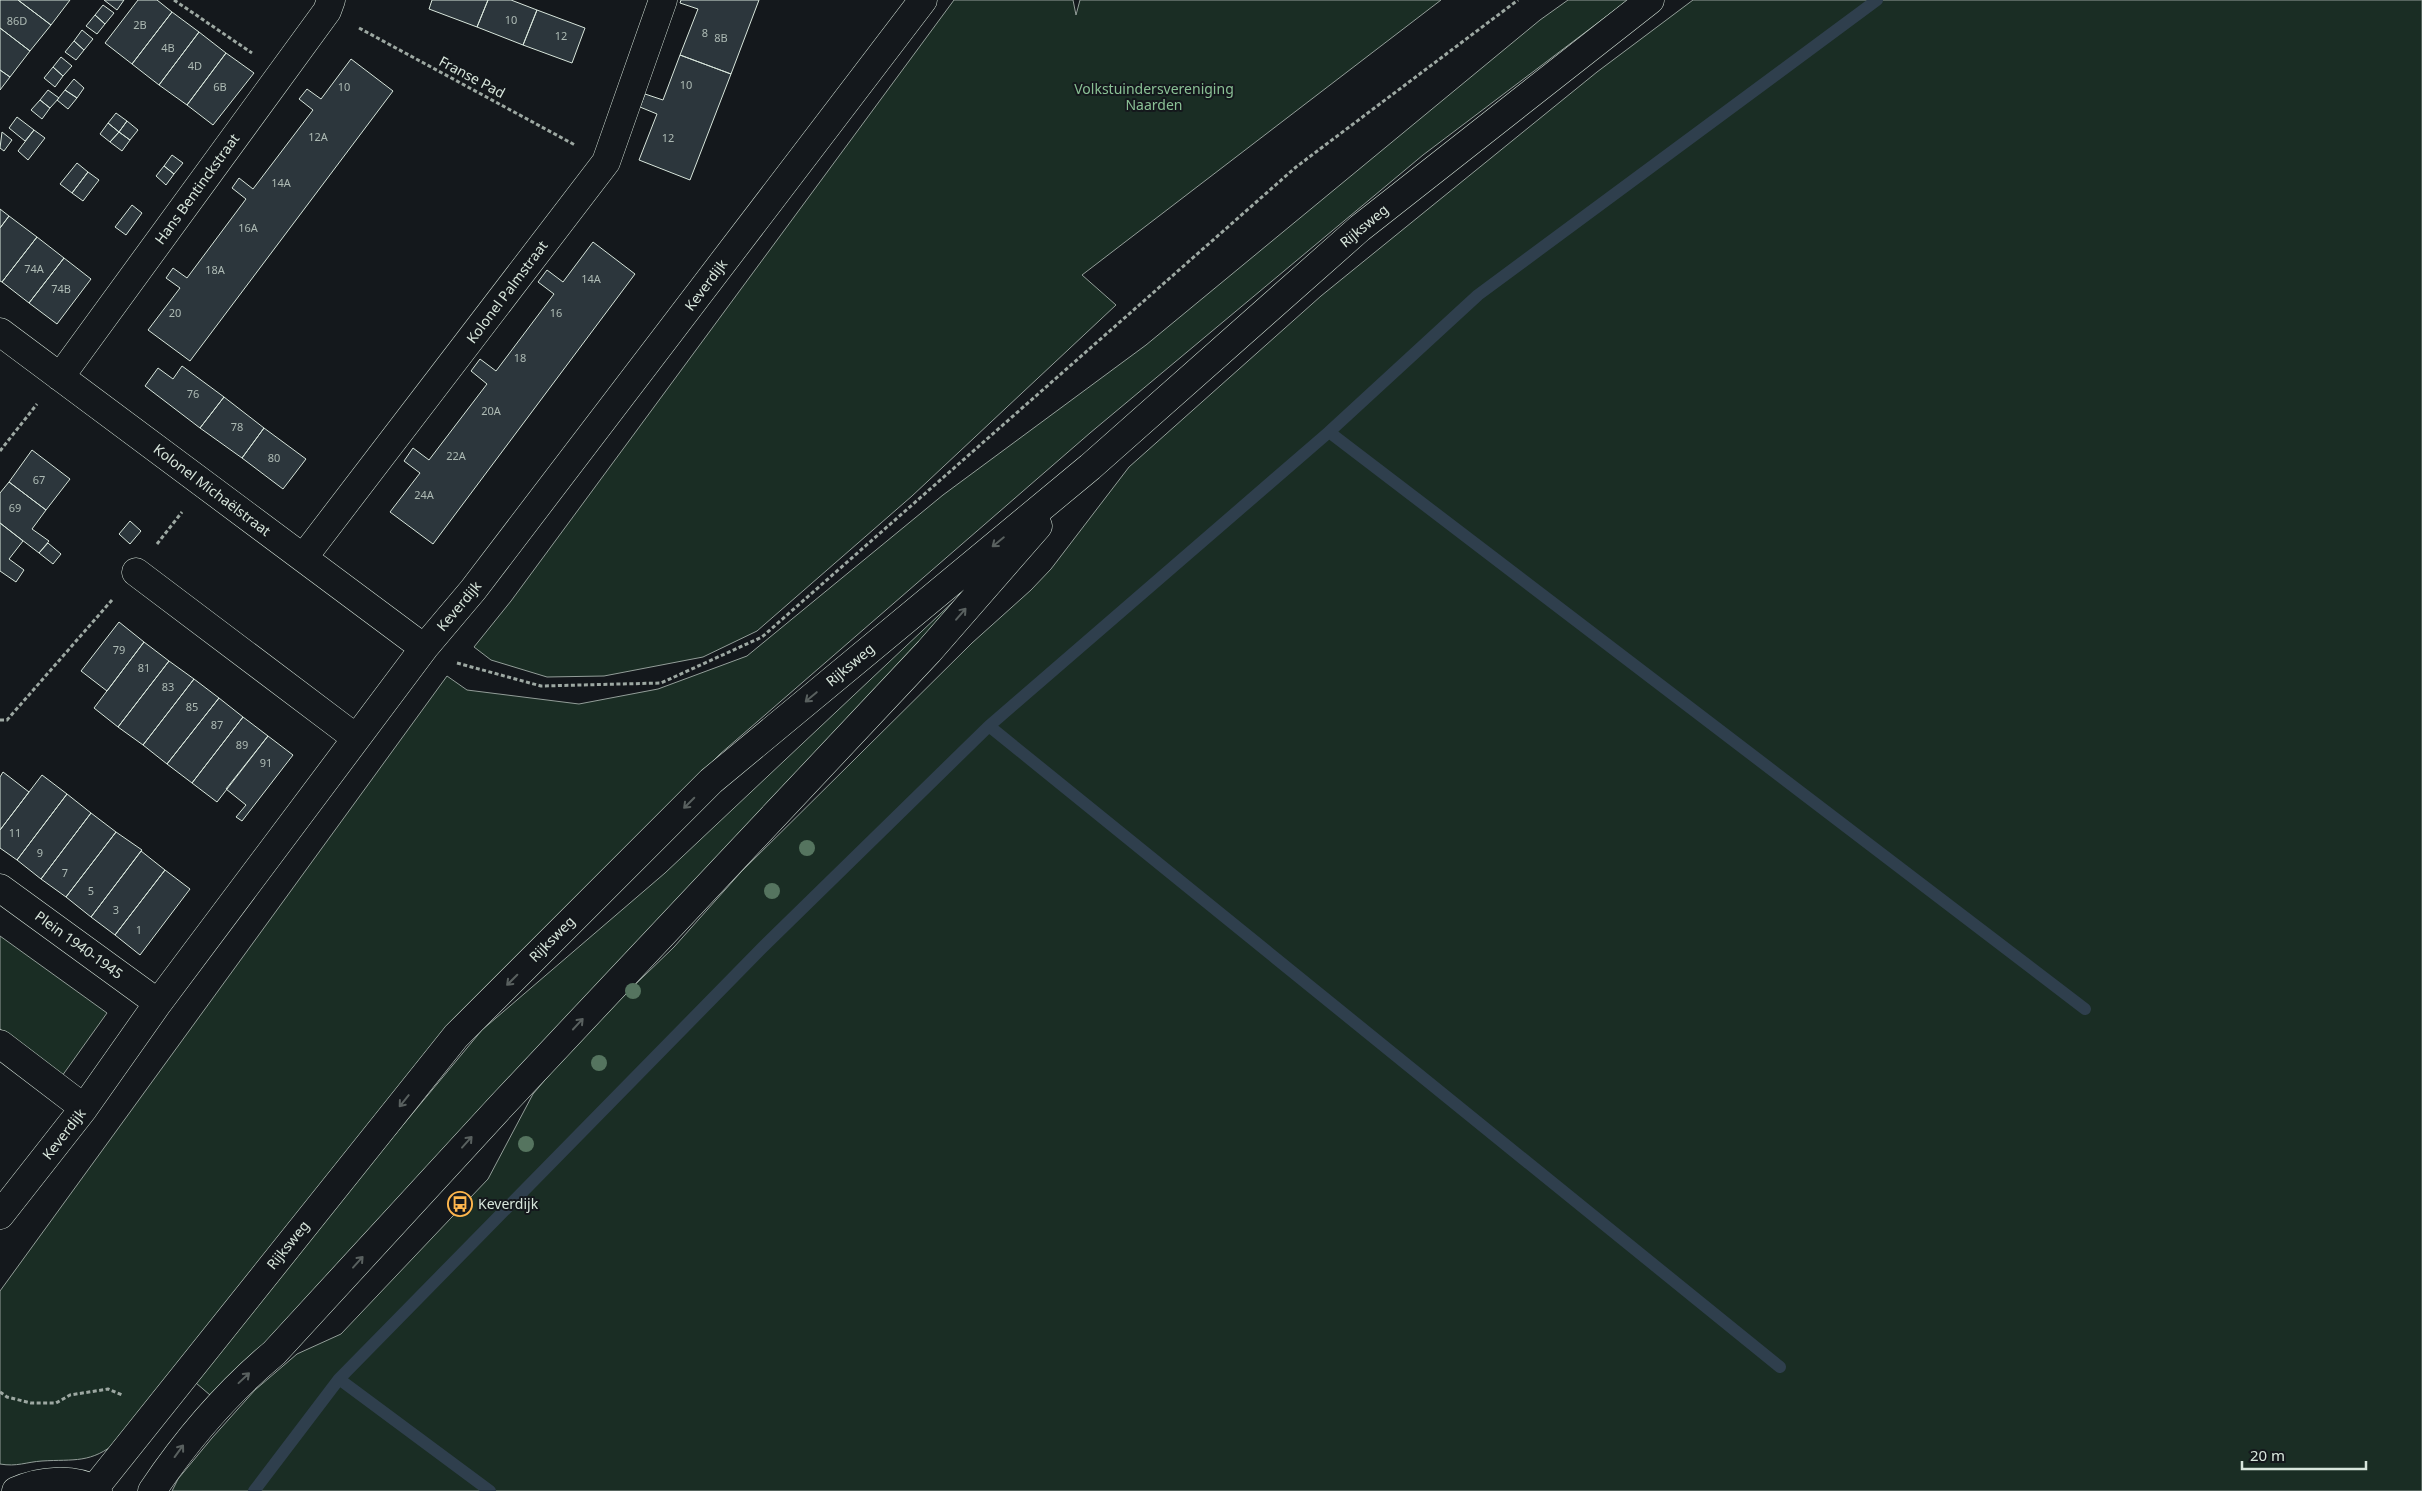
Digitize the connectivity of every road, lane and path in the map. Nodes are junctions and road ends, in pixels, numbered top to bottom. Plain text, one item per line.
1 (174, 0) edge
2 (663, 0) edge
3 (923, 0) edge
4 (1518, 0) edge
5 (1650, 0) edge
6 (329, 6) edge
7 (282, 73) junction
8 (606, 162) junction
9 (0, 332) edge
10 (60, 376) junction
11 (0, 451) edge
12 (1090, 466) junction
13 (203, 484) junction
14 (303, 558) junction
15 (136, 572) junction
16 (424, 648) junction
17 (0, 720) edge
18 (356, 738) junction
19 (0, 888) edge
20 (158, 1002) junction
21 (0, 1044) edge
22 (84, 1108) junction
23 (0, 1215) edge
24 (127, 1389) dead end
25 (0, 1392) edge
26 (96, 1490) edge
27 (16, 1491) edge
28 (152, 1491) edge

1 - 7 path
2 - 8 main road, Kolonel Palmstraat
3 - 16 main road, Keverdijk
4 - 16 path
5 - 12 main road, Rijksweg
6 - 7 main road, Hans Bentinckstraat
6 - 8 path, Franse Pad
7 - 10 main road, Hans Bentinckstraat
8 - 14 main road, Kolonel Palmstraat
9 - 10 main road, Kolonel Michaëlstraat
10 - 11 path
10 - 13 main road, Kolonel Michaëlstraat
12 -> 26 main road, Rijksweg
28 -> 12 main road, Rijksweg
13 - 14 main road, Kolonel Michaëlstraat
13 - 15 path
14 - 16 main road, Kolonel Michaëlstraat
15 - 17 path
15 - 18 main road
16 - 18 main road, Keverdijk
18 - 20 main road, Keverdijk
19 - 20 main road, Plein 1940-1945
20 - 22 main road, Keverdijk
21 - 22 main road
22 - 23 main road, Keverdijk
24 - 25 path
26 - 27 main road

